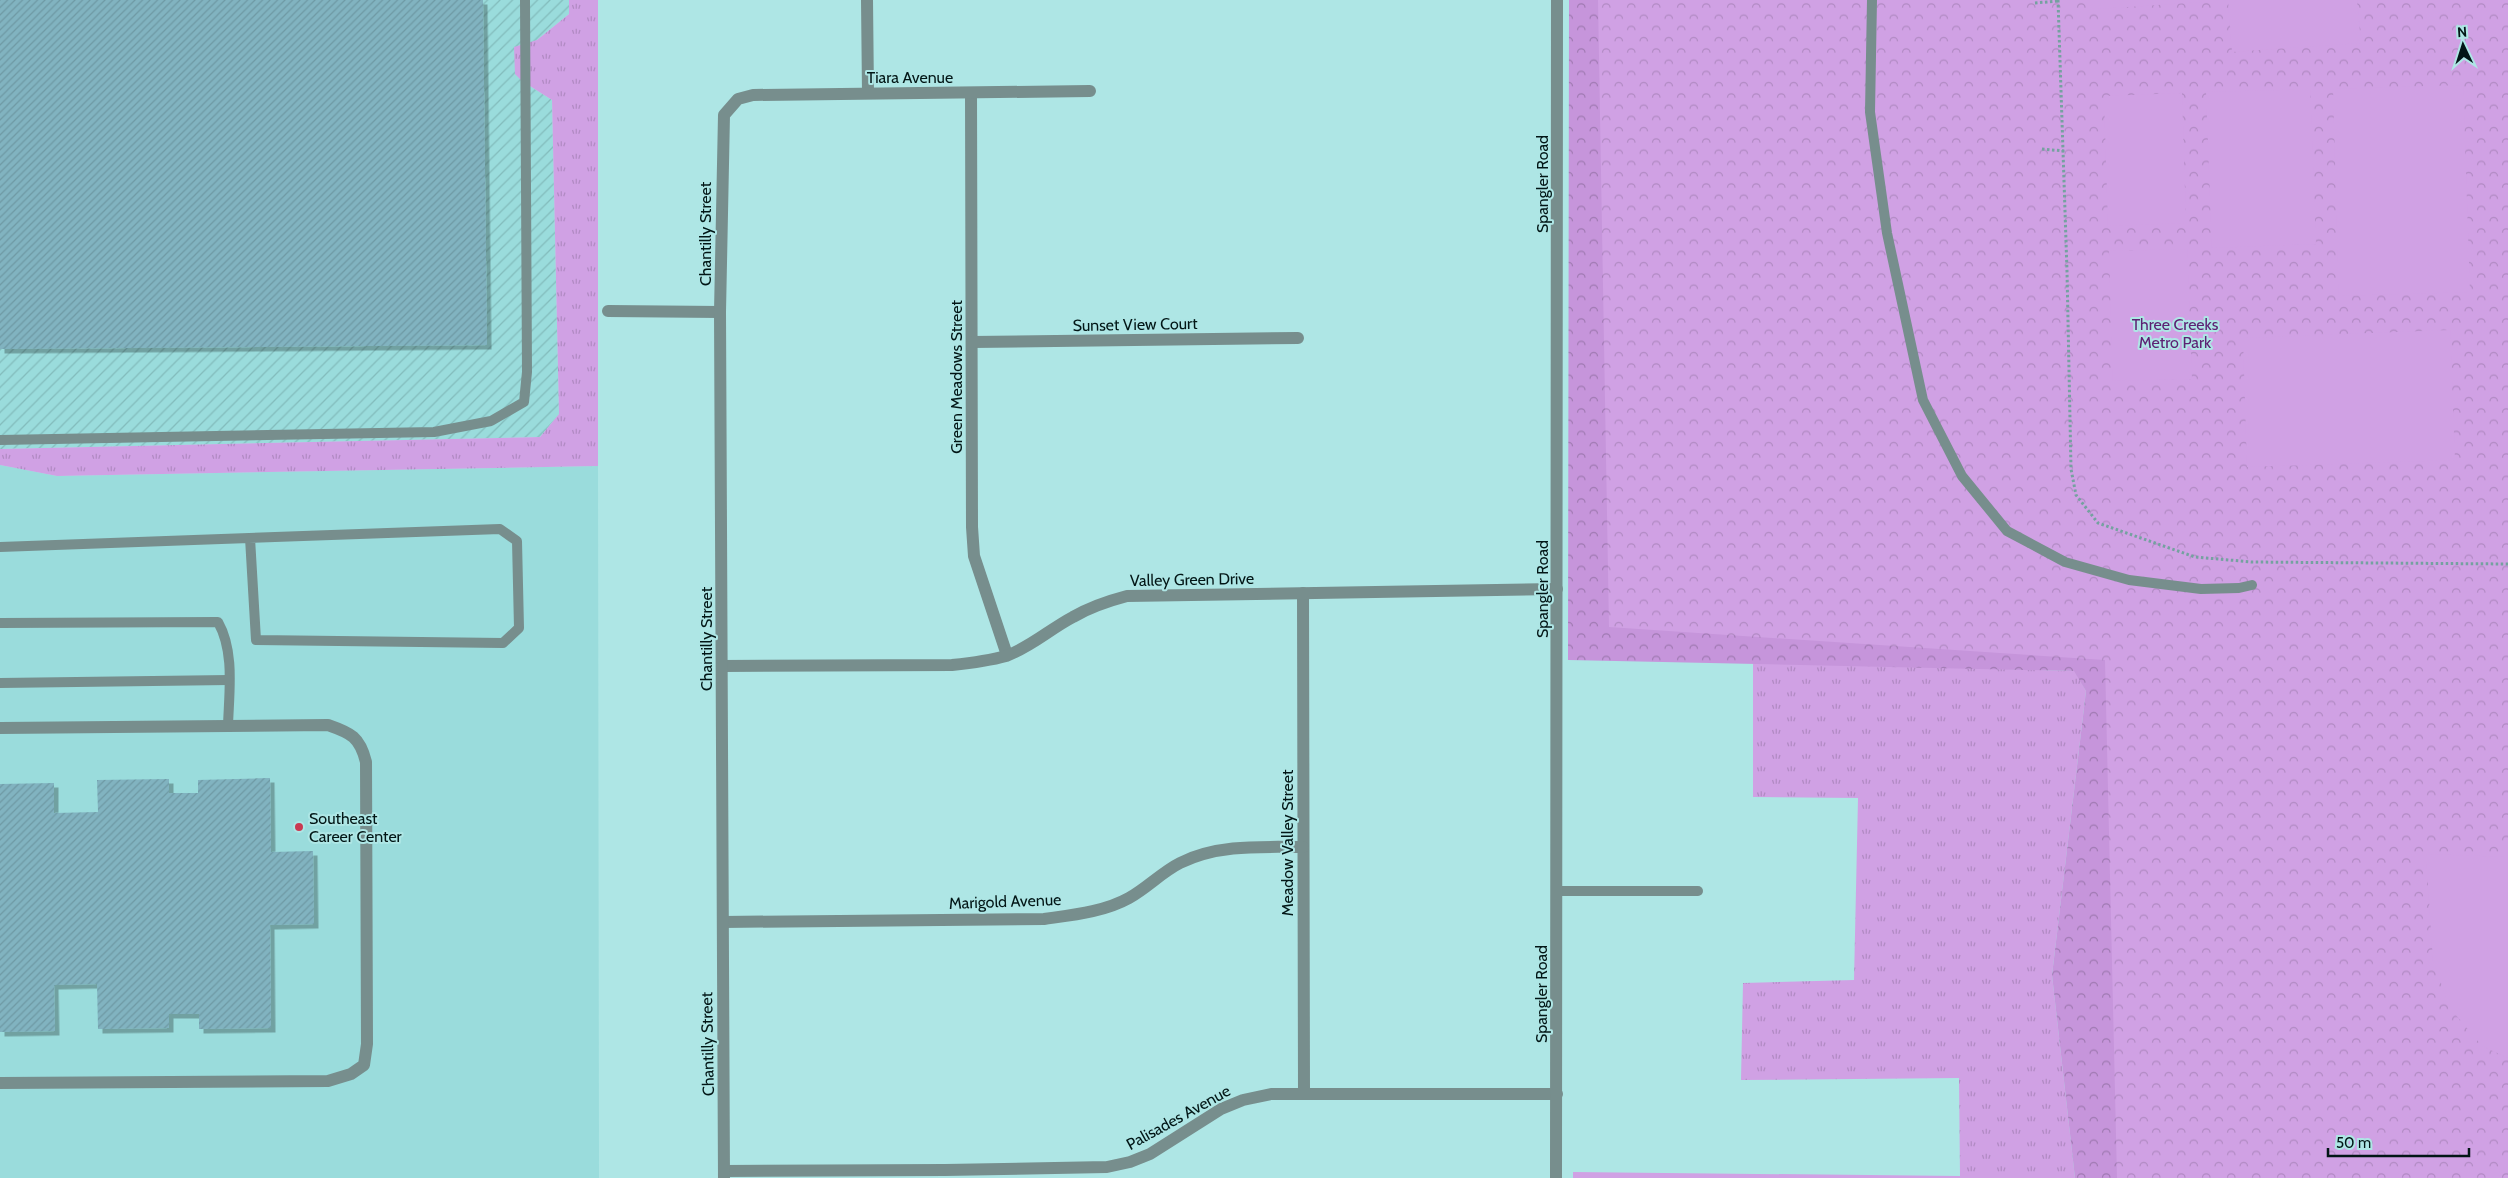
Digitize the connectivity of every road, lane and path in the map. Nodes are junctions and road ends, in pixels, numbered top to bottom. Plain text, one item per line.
1 (525, 0) edge
2 (867, 0) edge
3 (1558, 0) edge
4 (1872, 0) edge
5 (2058, 1) edge
6 (2035, 3) dead end
7 (1090, 91) dead end
8 (868, 93) junction
9 (971, 93) junction
10 (732, 103) joint
11 (2042, 149) dead end
12 (2064, 151) junction
13 (608, 311) dead end
14 (720, 312) junction
15 (1298, 338) dead end
16 (972, 342) junction
17 (0, 440) edge
18 (250, 538) junction
19 (0, 547) edge
20 (2508, 564) edge
21 (2252, 585) dead end
22 (1557, 588) junction
23 (1303, 593) junction
24 (0, 623) edge
25 (1007, 655) junction
26 (722, 666) junction
27 (229, 680) junction
28 (0, 683) edge
29 (228, 726) junction
30 (0, 728) edge
31 (1304, 847) junction
32 (1558, 891) junction
33 (1698, 891) dead end
34 (723, 922) junction
35 (0, 1083) edge
36 (1304, 1093) junction
37 (1557, 1094) junction
38 (724, 1175) edge
39 (1556, 1178) edge

1 - 17 lane
2 - 8 street
3 - 22 street, Spangler Road
4 - 21 lane
5 - 6 path
5 - 12 path
7 - 9 street, Tiara Avenue
8 - 9 street, Tiara Avenue
8 - 10 street, Tiara Avenue
9 - 16 street, Green Meadows Street
10 - 14 street, Chantilly Street
11 - 12 path
12 - 20 path
13 - 14 street
14 - 26 street, Chantilly Street
15 - 16 street, Sunset View Court
16 - 25 street, Green Meadows Street
18 - 18 lane
18 - 19 lane
22 - 23 street, Valley Green Drive
22 - 32 street, Spangler Road
23 - 25 street, Valley Green Drive
23 - 31 street, Meadow Valley Street
24 - 27 lane
25 - 26 street, Valley Green Drive
26 - 34 street, Chantilly Street
27 - 28 lane
27 - 29 lane
29 - 30 street
29 - 35 street
31 - 34 street, Marigold Avenue
31 - 36 street, Meadow Valley Street
32 - 33 lane
32 - 37 street, Spangler Road
34 - 38 street, Chantilly Street
36 - 37 street, Palisades Avenue
36 - 38 street, Palisades Avenue
37 - 39 street, Spangler Road

